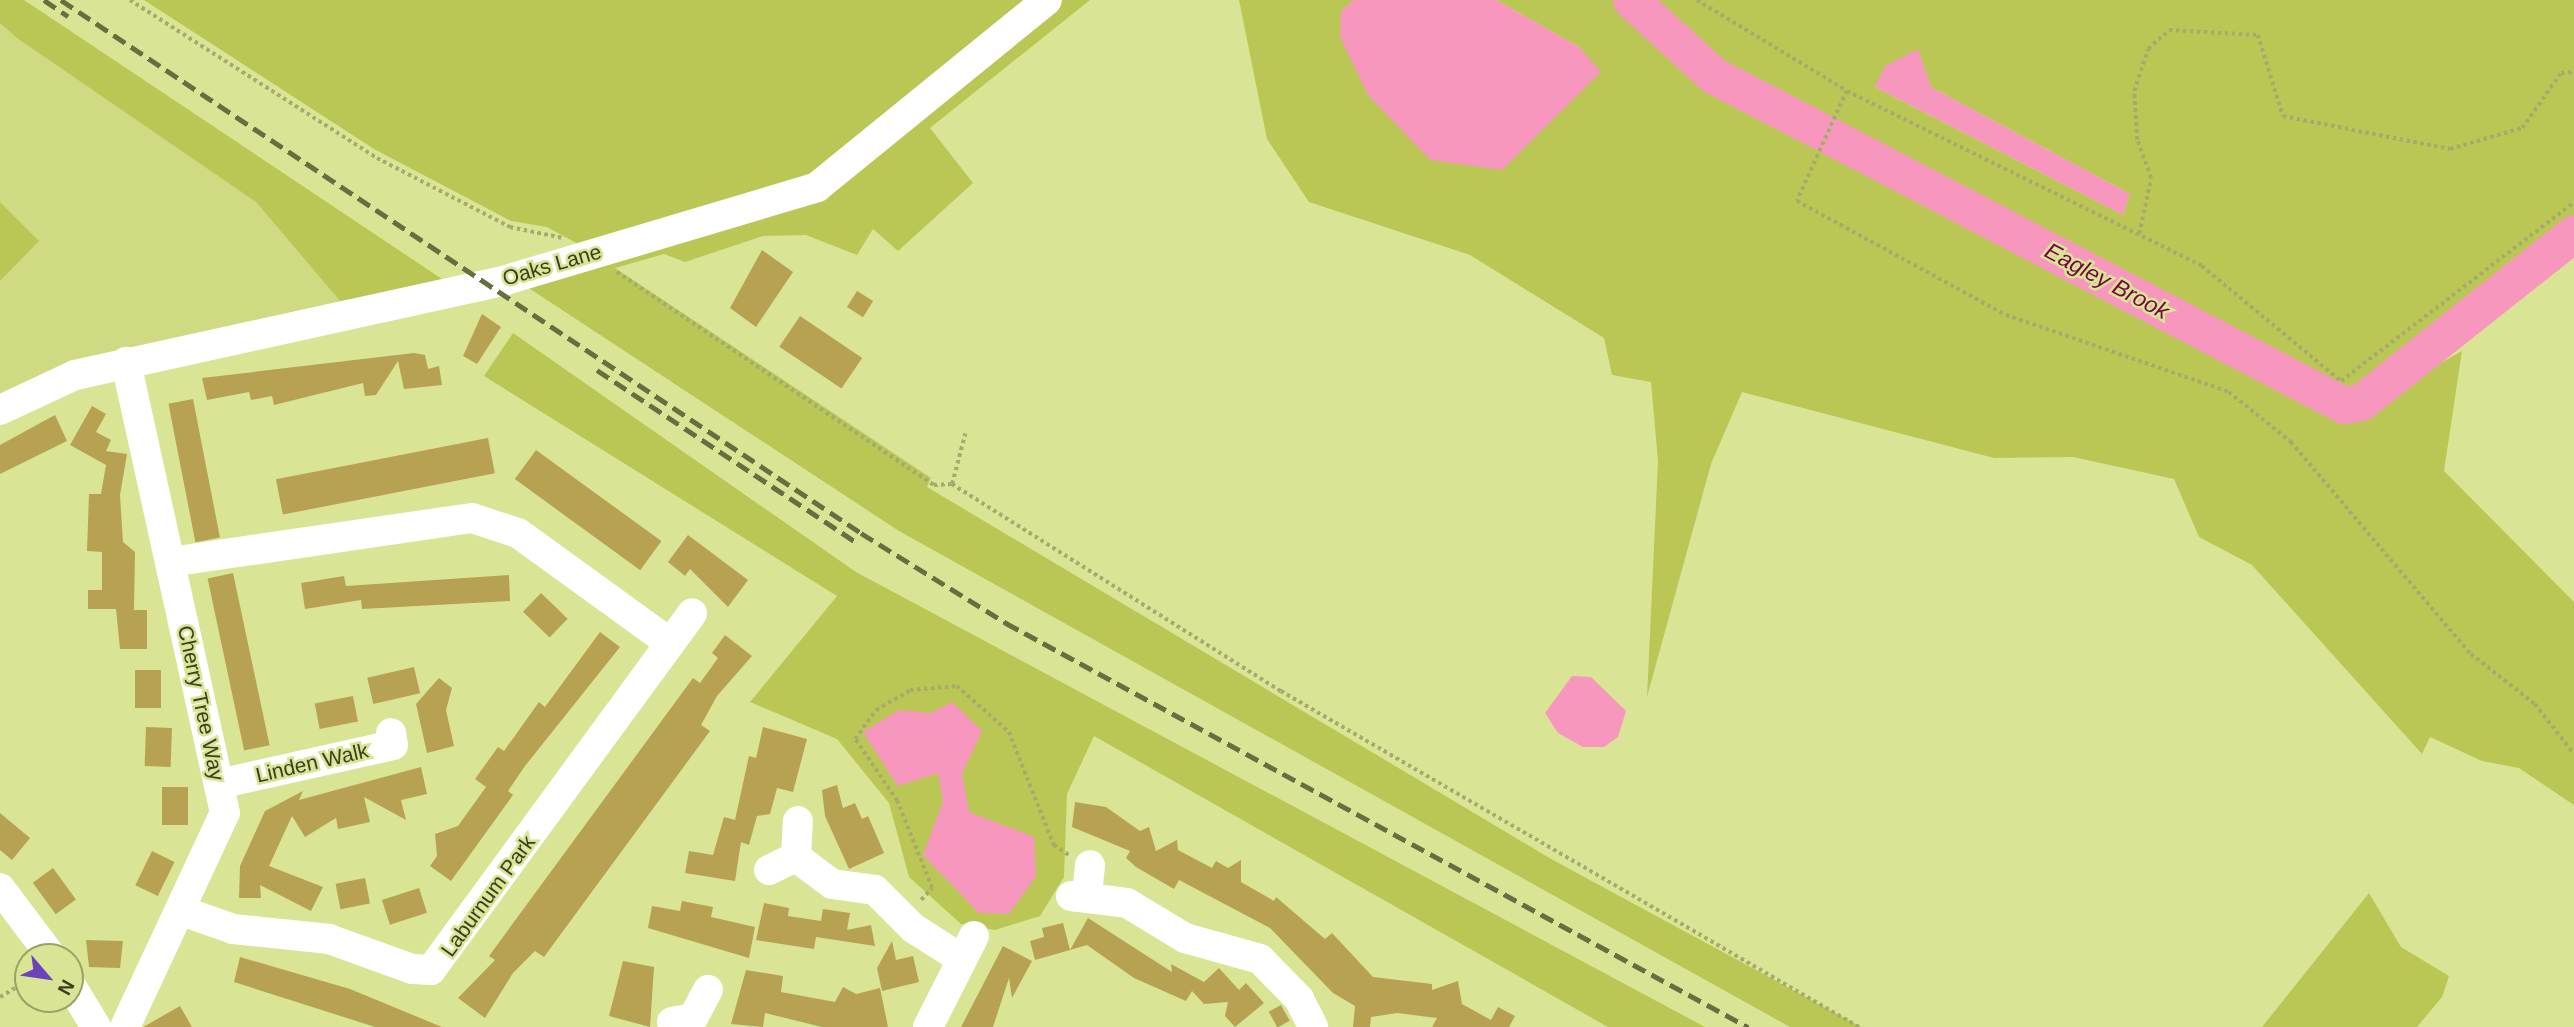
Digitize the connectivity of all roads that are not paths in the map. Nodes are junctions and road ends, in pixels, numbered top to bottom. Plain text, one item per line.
1 (1047, 0) edge
2 (126, 362) junction
3 (0, 410) edge
4 (170, 562) junction
5 (692, 613) dead end
6 (670, 643) junction
7 (391, 733) dead end
8 (219, 784) junction
9 (798, 821) dead end
10 (796, 858) junction
11 (769, 870) dead end
12 (1083, 885) road end
13 (0, 888) edge
14 (182, 911) junction
15 (41, 943) edge
16 (708, 990) dead end
17 (84, 1007) edge
18 (688, 1022) edge
19 (96, 1027) edge
20 (125, 1027) edge
21 (928, 1027) edge
22 (1312, 1027) edge

1 - 2 street, Oaks Lane
2 - 3 street, Oaks Lane
2 - 4 street, Cherry Tree Way
4 - 6 street
4 - 8 street, Cherry Tree Way
5 - 6 street, Laburnum Park
6 - 14 street, Laburnum Park
7 - 8 street, Linden Walk
8 - 14 street, Cherry Tree Way
9 - 10 street
10 - 11 street
10 - 21 street
12 - 22 street
13 - 15 street
14 - 20 street, Cherry Tree Way
16 - 18 street
17 - 19 street

